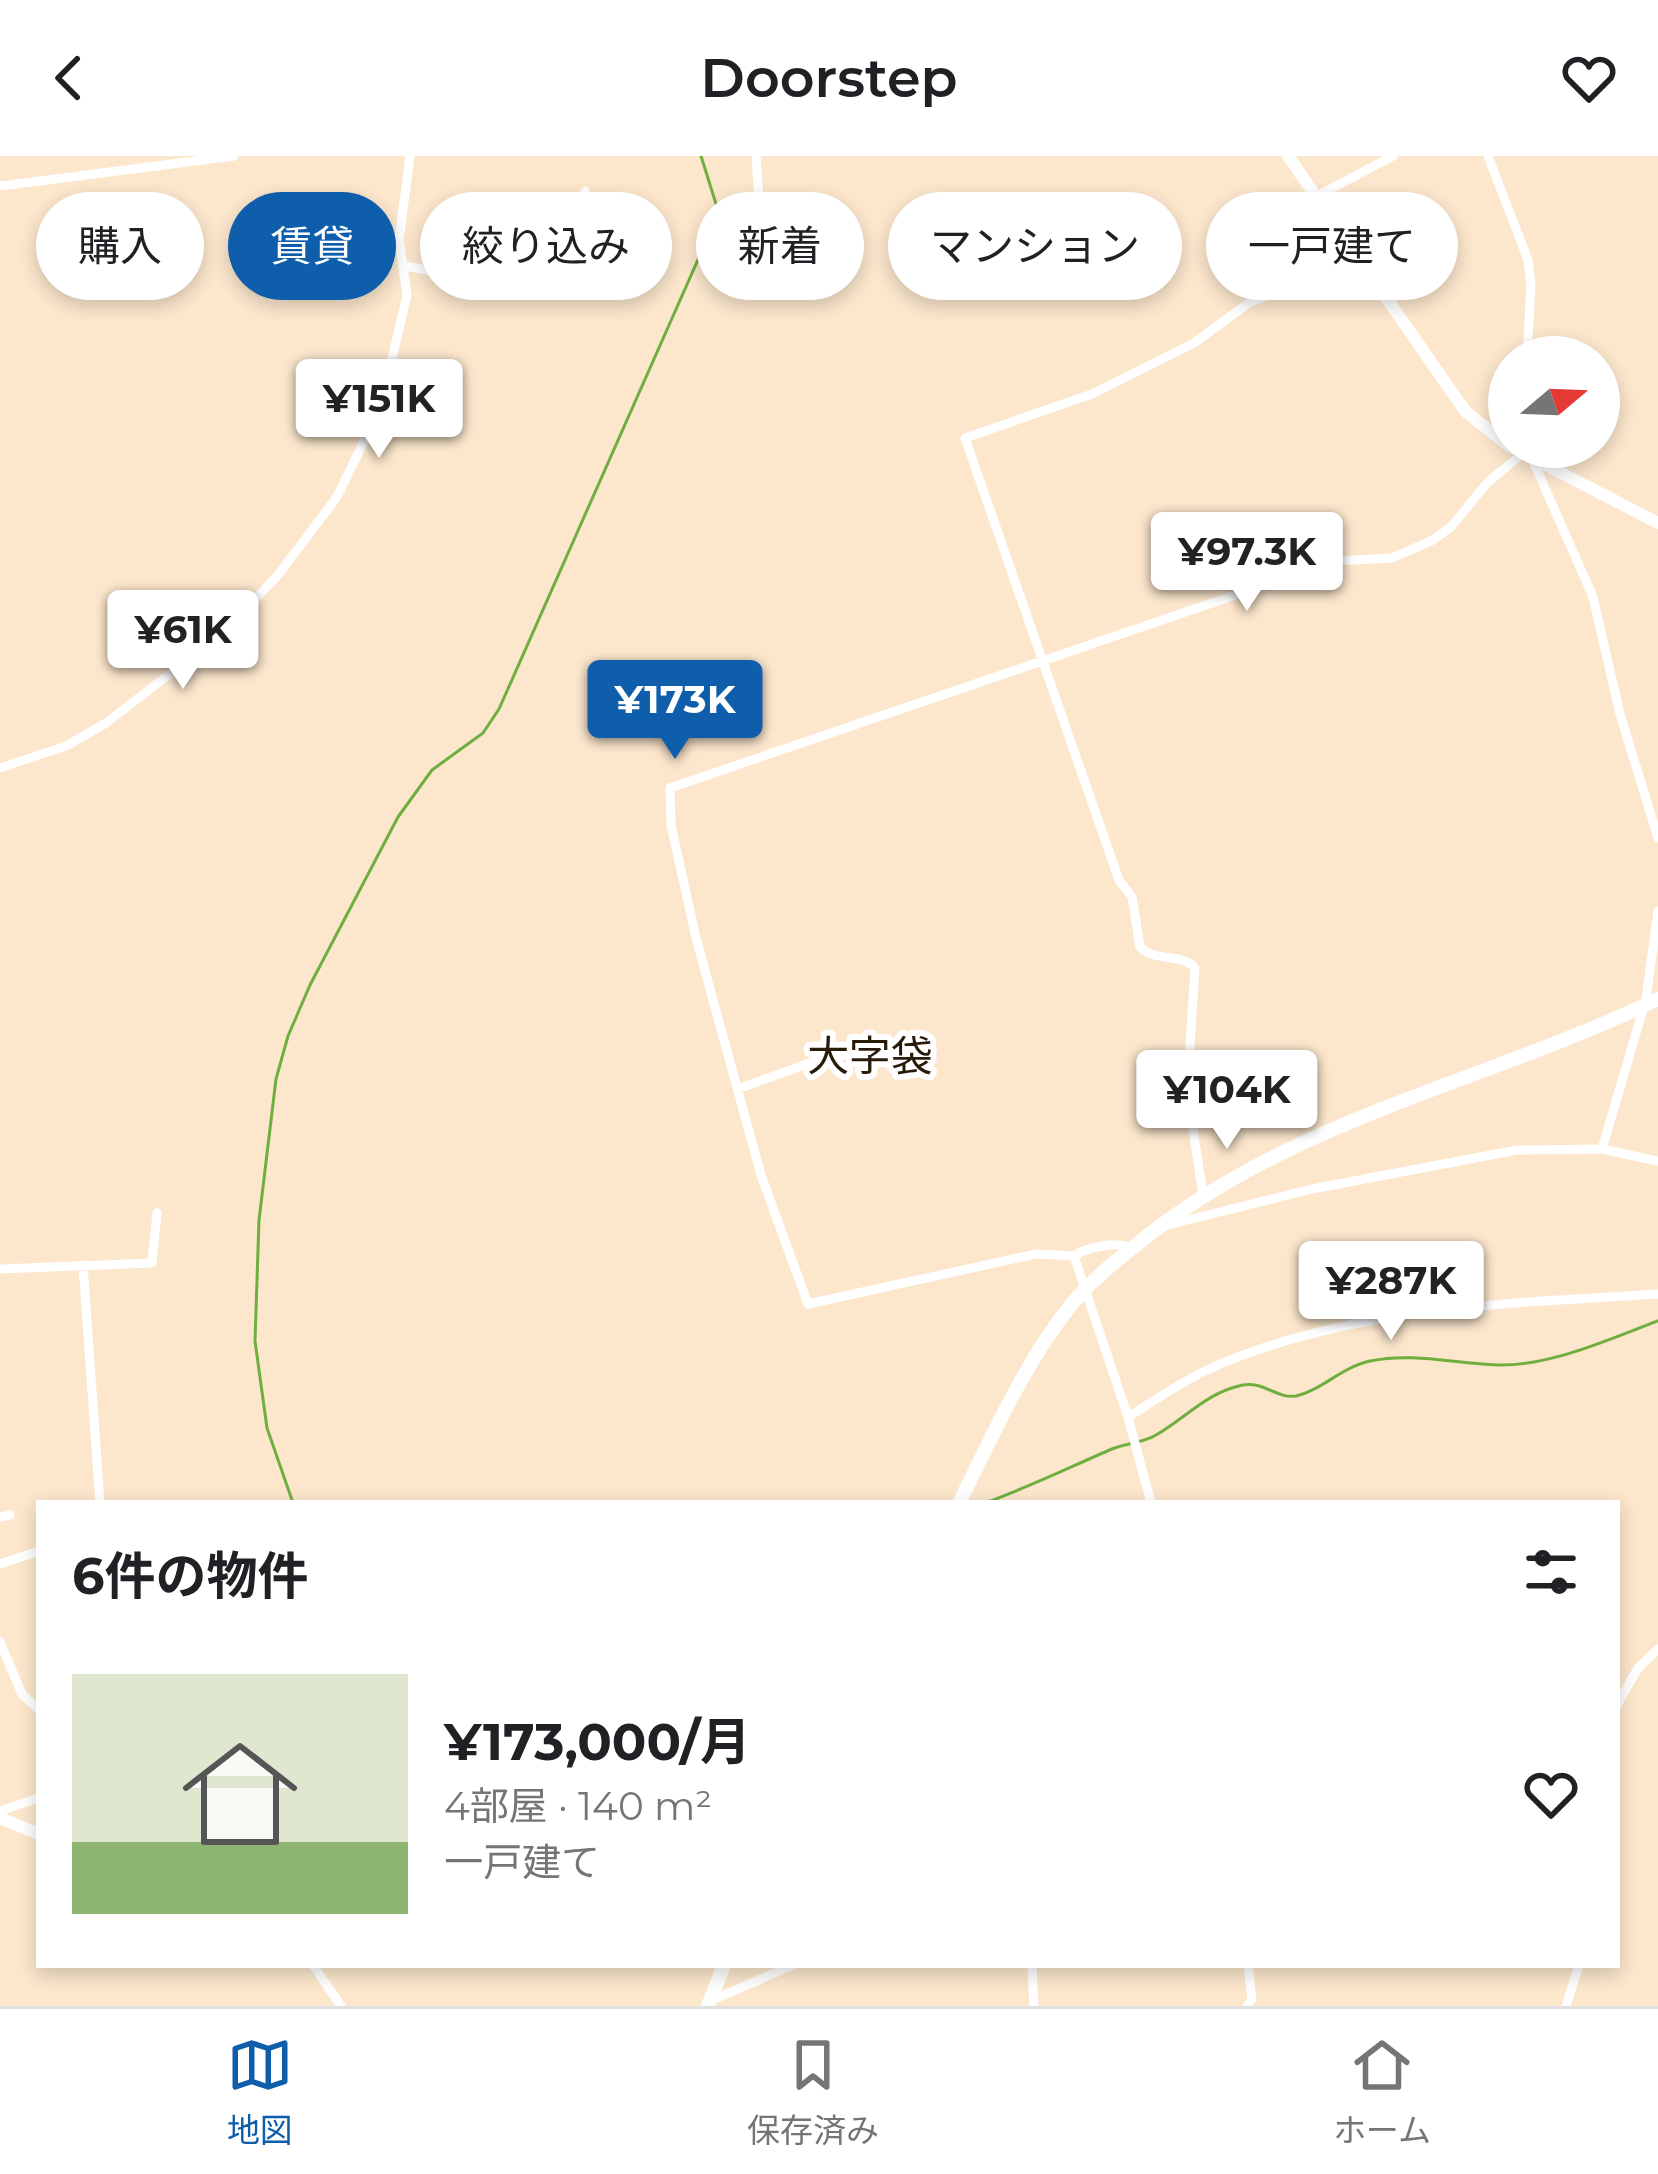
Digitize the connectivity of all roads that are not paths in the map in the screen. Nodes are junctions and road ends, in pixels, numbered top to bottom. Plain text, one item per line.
1 (234, 156) edge
2 (410, 156) edge
3 (755, 156) edge
4 (1288, 156) edge
5 (1393, 156) edge
6 (1488, 156) edge
7 (0, 186) edge
8 (585, 191) dead end
9 (758, 192) edge
10 (1314, 192) edge
11 (1325, 192) edge
12 (403, 266) junction
13 (1256, 300) edge
14 (1388, 300) edge
15 (1529, 336) edge
16 (1488, 427) edge
17 (1504, 468) edge
18 (1530, 468) edge
19 (1553, 468) edge
20 (1658, 523) edge
21 (1042, 661) junction
22 (0, 768) edge
23 (1658, 838) edge
24 (1658, 911) edge
25 (1658, 999) edge
26 (1643, 1007) junction
27 (854, 1053) dead end
28 (738, 1089) junction
29 (1602, 1148) junction
30 (1658, 1161) edge
31 (1203, 1195) junction
32 (157, 1214) dead end
33 (1159, 1227) junction
34 (1132, 1248) junction
35 (1074, 1256) junction
36 (83, 1265) junction
37 (0, 1269) edge
38 (1087, 1288) junction
39 (1658, 1294) edge
40 (1128, 1417) junction
41 (100, 1500) edge
42 (961, 1500) edge
43 (1150, 1500) edge
44 (36, 1552) edge
45 (0, 1564) edge
46 (0, 1627) edge
47 (0, 1639) edge
48 (1658, 1649) edge
49 (1620, 1700) edge
50 (36, 1707) edge
51 (36, 1799) edge
52 (0, 1814) edge
53 (36, 1832) edge
54 (315, 1968) edge
55 (723, 1968) edge
56 (787, 1968) edge
57 (1032, 1968) edge
58 (1248, 1968) edge
59 (1578, 1968) edge
60 (709, 2004) edge
61 (341, 2006) edge
62 (1034, 2006) edge
63 (1246, 2006) edge
64 (1566, 2006) edge

1 - 7 street
2 - 12 street
3 - 9 street
4 - 10 street
5 - 11 street
6 - 15 street
8 - 12 street
12 - 22 street
13 - 21 street
14 - 16 street
17 - 21 street
18 - 23 street
19 - 20 street
21 - 28 street
21 - 31 street
24 - 26 street
25 - 26 main road
26 - 29 street
26 - 31 main road
27 - 28 street
28 - 35 street
29 - 30 street
29 - 33 street
31 - 33 main road
32 - 36 street
33 - 34 main road
34 - 35 street
34 - 38 main road
35 - 38 street
36 - 37 street
36 - 41 street
38 - 40 street
38 - 42 main road
39 - 40 street
40 - 43 street
44 - 45 street
46 - 47 street
47 - 50 street
48 - 49 street
51 - 52 street
52 - 53 street
54 - 61 street
55 - 60 main road
56 - 60 street
57 - 62 street
58 - 63 street
59 - 64 street

